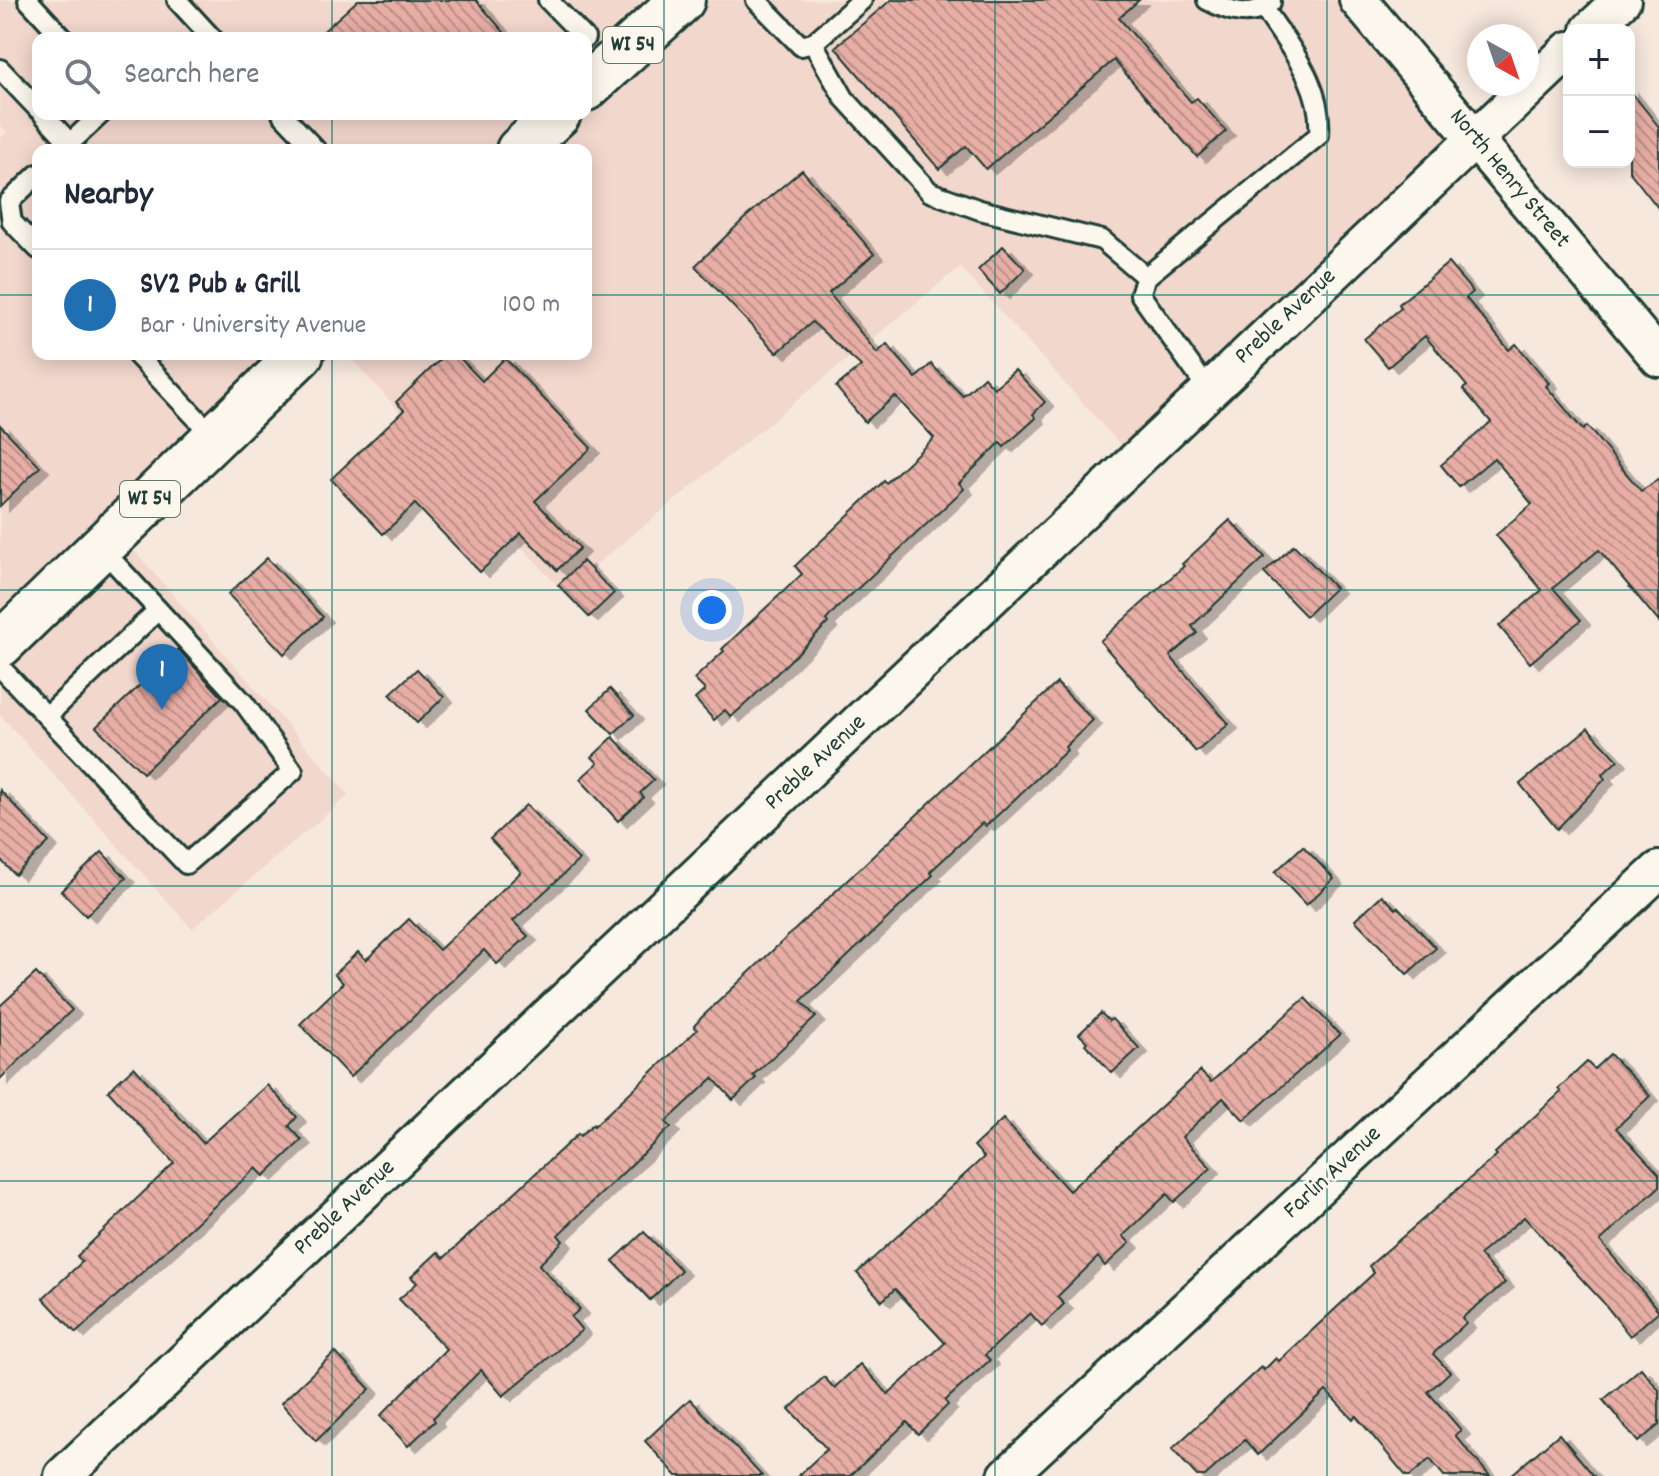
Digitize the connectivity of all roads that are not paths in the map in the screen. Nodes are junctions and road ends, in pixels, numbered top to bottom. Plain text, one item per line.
1 (28, 0) edge
2 (177, 0) edge
3 (548, 0) edge
4 (681, 0) edge
5 (756, 0) edge
6 (862, 0) edge
7 (1207, 0) edge
8 (1358, 0) edge
9 (1622, 0) edge
10 (1268, 4) edge
11 (1596, 24) edge
12 (57, 32) edge
13 (204, 32) edge
14 (573, 32) edge
15 (813, 43) junction
16 (1563, 56) edge
17 (592, 57) edge
18 (0, 69) edge
19 (32, 103) edge
20 (47, 120) edge
21 (94, 120) edge
22 (288, 120) edge
23 (552, 120) edge
24 (1475, 139) junction
25 (65, 144) edge
26 (68, 144) edge
27 (310, 144) edge
28 (526, 144) edge
29 (32, 180) edge
30 (32, 243) edge
31 (1146, 277) junction
32 (1659, 358) edge
33 (142, 360) edge
34 (295, 360) edge
35 (1209, 391) junction
36 (214, 437) junction
37 (100, 547) junction
38 (158, 610) junction
39 (0, 645) edge
40 (0, 667) edge
41 (47, 716) junction
42 (1659, 870) edge
43 (63, 1476) edge
44 (1007, 1476) edge

1 - 12 lane
2 - 13 lane
3 - 14 lane
4 - 17 main road, WI 54
5 - 15 lane
6 - 15 lane
7 - 10 lane
8 - 24 street, North Henry Street
9 - 11 street
10 - 31 lane
15 - 31 lane
16 - 24 street, Preble Avenue
18 - 19 lane
20 - 25 lane
21 - 26 lane
22 - 27 lane
23 - 28 main road
24 - 32 street, North Henry Street
24 - 35 street, Preble Avenue
29 - 30 lane
31 - 35 lane
33 - 36 lane
34 - 36 main road, WI 54
35 - 43 street, Preble Avenue
36 - 37 main road, WI 54
37 - 38 lane
37 - 39 main road, WI 54
38 - 41 lane
38 - 41 lane
40 - 41 lane
42 - 44 street, Farlin Avenue

